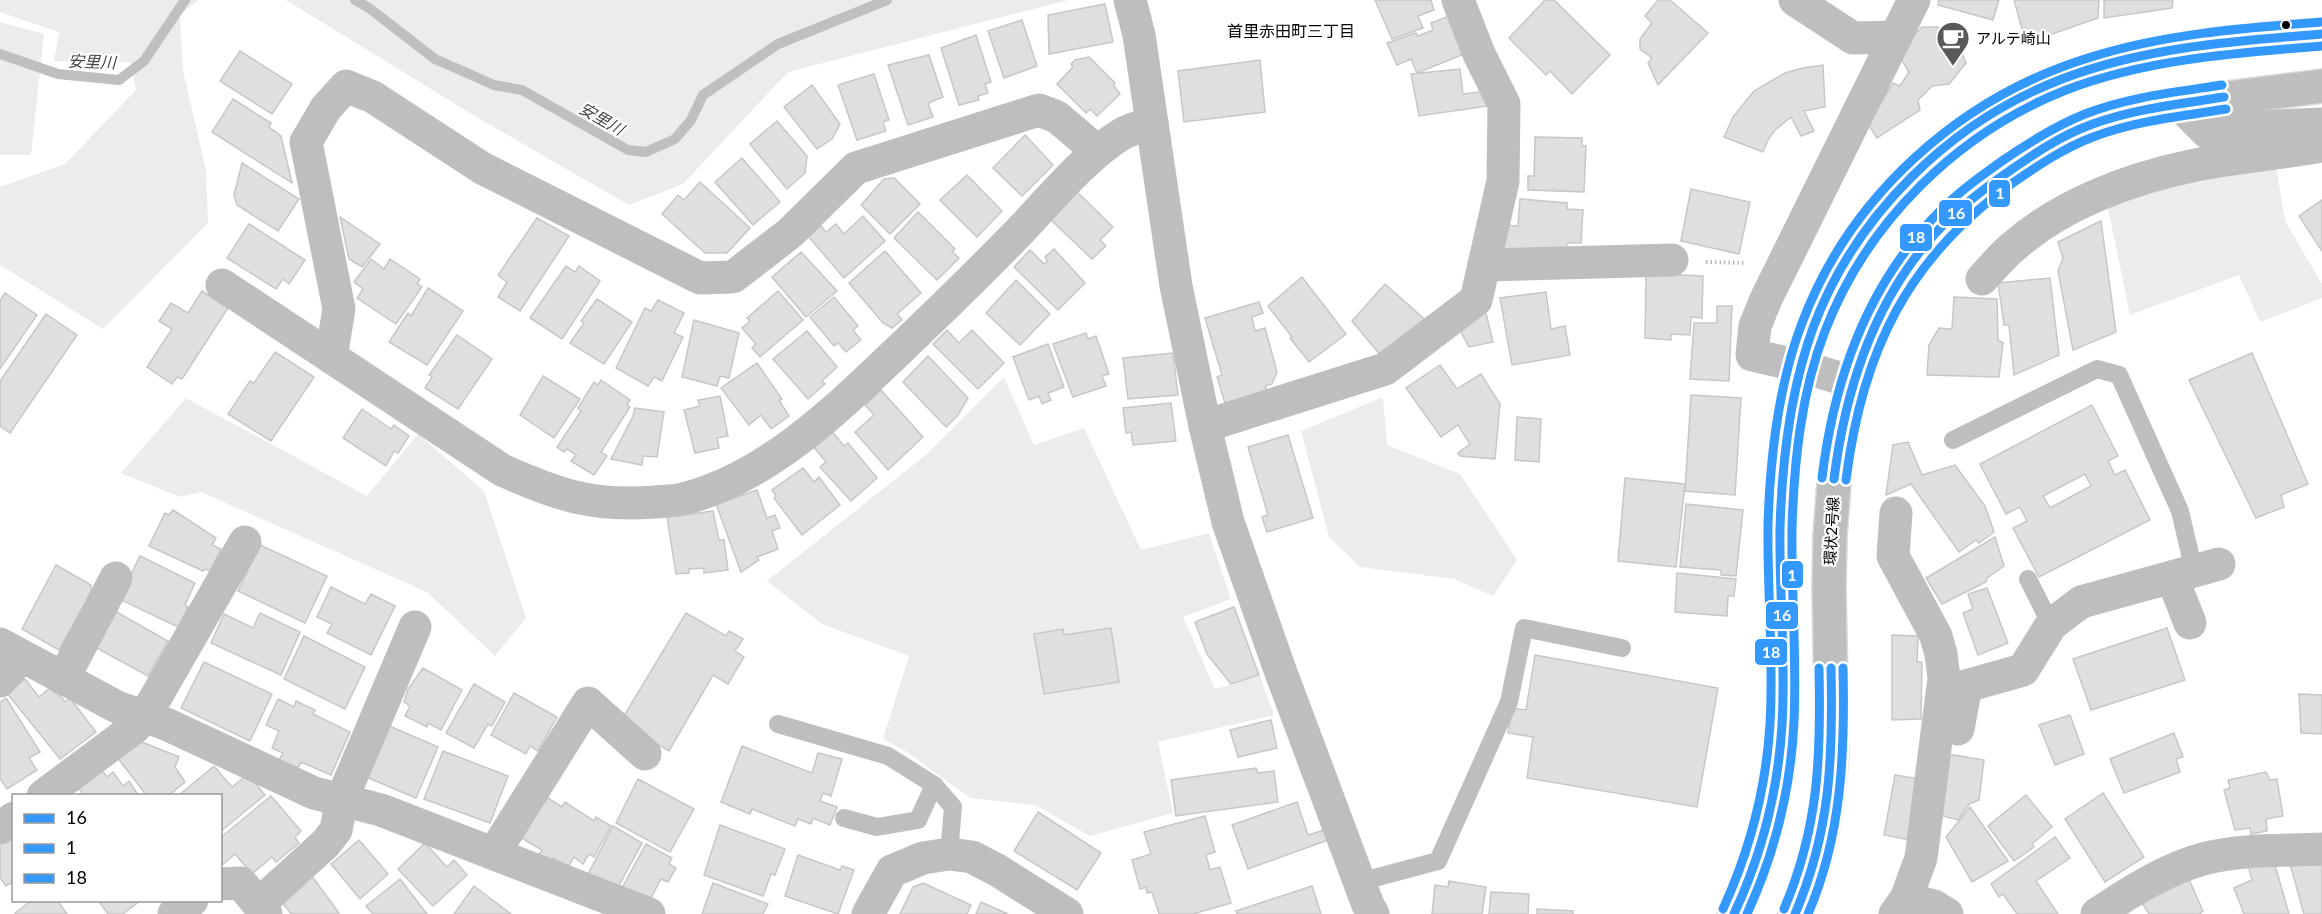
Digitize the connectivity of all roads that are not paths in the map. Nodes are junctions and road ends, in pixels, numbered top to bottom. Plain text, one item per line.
1 (1130, 0) edge
2 (1458, 0) edge
3 (1795, 0) edge
4 (1914, 0) edge
5 (2322, 34) edge
6 (1896, 37) junction
7 (2322, 86) edge
8 (2179, 104) junction
9 (1152, 123) junction
10 (2322, 124) edge
11 (2322, 146) edge
12 (1097, 151) junction
13 (1672, 260) road end
14 (1484, 265) junction
15 (1982, 279) dead end
16 (222, 285) dead end
17 (331, 357) junction
18 (1801, 366) junction
19 (1852, 382) junction
20 (1205, 426) junction
21 (1953, 440) dead end
22 (1896, 513) dead end
23 (245, 542) dead end
24 (2195, 571) junction
25 (116, 578) dead end
26 (2028, 579) dead end
27 (2190, 623) dead end
28 (2051, 625) junction
29 (415, 627) dead end
30 (1622, 648) dead end
31 (11, 650) edge
32 (63, 679) junction
33 (0, 681) edge
34 (145, 716) junction
35 (778, 724) dead end
36 (1936, 741) junction
37 (645, 754) dead end
38 (934, 786) junction
39 (44, 794) edge
40 (342, 799) junction
41 (844, 818) dead end
42 (2322, 849) edge
43 (494, 853) junction
44 (949, 854) junction
45 (1359, 882) junction
46 (222, 884) edge
47 (189, 902) edge
48 (1901, 906) edge
49 (262, 909) edge
50 (174, 914) edge
51 (649, 914) edge
52 (868, 914) edge
53 (1068, 914) edge
54 (1373, 914) edge
55 (1734, 914) edge
56 (1795, 914) edge
57 (1947, 914) edge
58 (2097, 914) edge

1 - 9 street
2 - 14 street
3 - 6 street
4 - 6 street
5 - 18 street
6 - 18 street
7 - 8 street, 環状2号線
8 - 10 street
8 - 19 street, 環状2号線
9 - 12 street
9 - 20 street
11 - 15 street
12 - 17 street
12 - 17 street
13 - 14 street
14 - 20 street
16 - 17 street
18 - 19 street
18 - 55 street
19 - 56 street, 環状2号線
20 - 45 street
21 - 24 lane
22 - 36 street
23 - 34 street
24 - 27 street
24 - 28 street
25 - 32 street
26 - 28 lane
28 - 36 street
29 - 40 street
30 - 45 lane
31 - 32 street
31 - 33 street
32 - 34 street
34 - 39 street
34 - 40 street
35 - 38 lane
36 - 48 street
37 - 43 street
38 - 41 lane
38 - 44 lane
40 - 43 street
40 - 49 street
42 - 58 street
43 - 51 street
44 - 52 street
44 - 53 street
45 - 54 street
46 - 49 street
47 - 50 street
48 - 57 street

